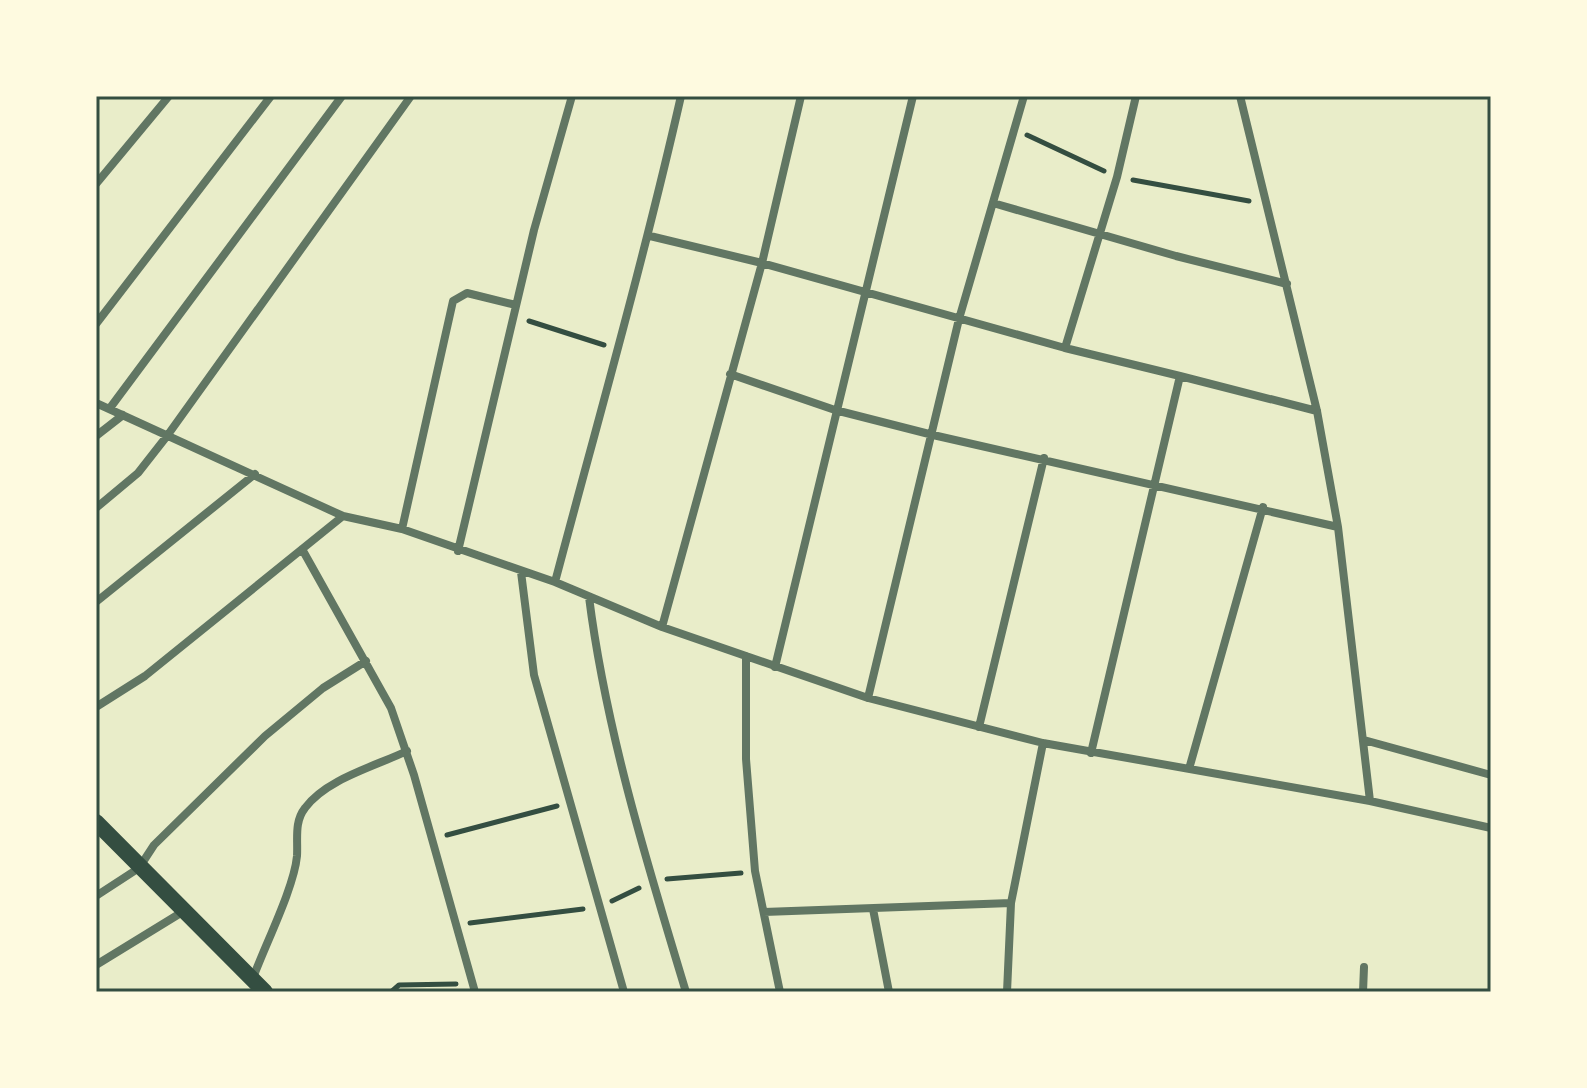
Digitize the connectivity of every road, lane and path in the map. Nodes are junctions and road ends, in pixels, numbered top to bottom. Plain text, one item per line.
1 (169, 96) edge
2 (271, 96) edge
3 (342, 96) edge
4 (411, 96) edge
5 (572, 96) edge
6 (681, 96) edge
7 (801, 96) edge
8 (913, 96) edge
9 (1024, 96) edge
10 (1136, 96) edge
11 (1240, 96) edge
12 (1015, 129) junction
13 (1117, 177) junction
14 (96, 184) edge
15 (993, 203) junction
16 (1267, 203) junction
17 (1099, 234) junction
18 (650, 236) junction
19 (762, 263) junction
20 (1287, 284) junction
21 (866, 294) junction
22 (516, 305) junction
23 (513, 316) junction
24 (959, 319) junction
25 (96, 324) edge
26 (1065, 348) junction
27 (615, 349) junction
28 (730, 374) junction
29 (1180, 376) junction
30 (96, 403) edge
31 (110, 408) junction
32 (835, 410) junction
33 (1317, 411) junction
34 (123, 415) junction
35 (933, 435) junction
36 (96, 436) edge
37 (167, 436) junction
38 (1044, 458) junction
39 (255, 474) junction
40 (1152, 484) junction
41 (1263, 507) junction
42 (96, 508) edge
43 (343, 516) junction
44 (1338, 527) junction
45 (402, 529) junction
46 (302, 549) junction
47 (458, 551) junction
48 (521, 572) junction
49 (555, 582) junction
50 (589, 597) junction
51 (96, 602) edge
52 (662, 627) junction
53 (746, 656) junction
54 (366, 661) junction
55 (775, 667) junction
56 (868, 698) junction
57 (96, 707) edge
58 (979, 727) junction
59 (1364, 740) junction
60 (1043, 743) junction
61 (407, 751) junction
62 (1091, 753) junction
63 (1189, 769) junction
64 (1491, 775) edge
65 (1370, 801) junction
66 (569, 802) junction
67 (96, 822) edge
68 (1491, 828) edge
69 (430, 839) junction
70 (139, 868) junction
71 (96, 896) edge
72 (1011, 903) junction
73 (873, 909) junction
74 (184, 910) junction
75 (764, 912) junction
76 (96, 965) edge
77 (1364, 967) dead end
78 (253, 979) junction
79 (474, 988) edge
80 (400, 989) edge
81 (265, 992) edge
82 (391, 992) edge
83 (624, 992) edge
84 (686, 992) edge
85 (780, 992) edge
86 (889, 992) edge
87 (1007, 992) edge
88 (1363, 992) edge

1 - 14 street
2 - 25 street
3 - 31 street
4 - 37 street
5 - 22 street
6 - 18 street
7 - 19 street
8 - 21 street
9 - 12 street
10 - 13 street
11 - 16 street
12 - 13 path
12 - 15 street
13 - 16 path
13 - 17 street
15 - 17 street
15 - 24 street
16 - 20 street
17 - 20 street
17 - 26 street
18 - 19 street
18 - 27 street
19 - 21 street
19 - 28 street
20 - 33 street
21 - 24 street
21 - 32 street
22 - 23 street
22 - 45 street
23 - 27 path
23 - 47 street
24 - 26 street
24 - 35 street
26 - 29 street
27 - 49 street
28 - 32 street
28 - 52 street
29 - 33 street
29 - 40 street
30 - 31 street
31 - 34 street
32 - 35 street
32 - 55 street
33 - 44 street
34 - 36 street
34 - 37 street
35 - 38 street
35 - 56 street
37 - 39 street
37 - 42 street
38 - 40 street
38 - 58 street
39 - 43 street
39 - 51 street
40 - 41 street
40 - 62 street
41 - 44 street
41 - 63 street
43 - 45 street
43 - 46 street
44 - 59 street
45 - 47 street
46 - 54 street
46 - 57 street
47 - 48 street
48 - 49 street
48 - 66 street
49 - 50 street
50 - 52 street
50 - 84 street
52 - 53 street
53 - 55 street
53 - 75 street
54 - 61 street
54 - 70 street
55 - 56 street
56 - 58 street
58 - 60 street
59 - 64 street
59 - 65 street
60 - 62 street
60 - 72 street
61 - 69 street
61 - 78 street
62 - 63 street
63 - 65 street
65 - 68 street
66 - 69 path
66 - 83 street
67 - 70 main road
69 - 79 street
70 - 71 street
70 - 74 main road
72 - 73 street
72 - 87 street
73 - 75 street
73 - 86 street
74 - 76 street
74 - 78 main road
75 - 85 street
77 - 88 street
78 - 81 main road
79 - 80 path
80 - 82 path

